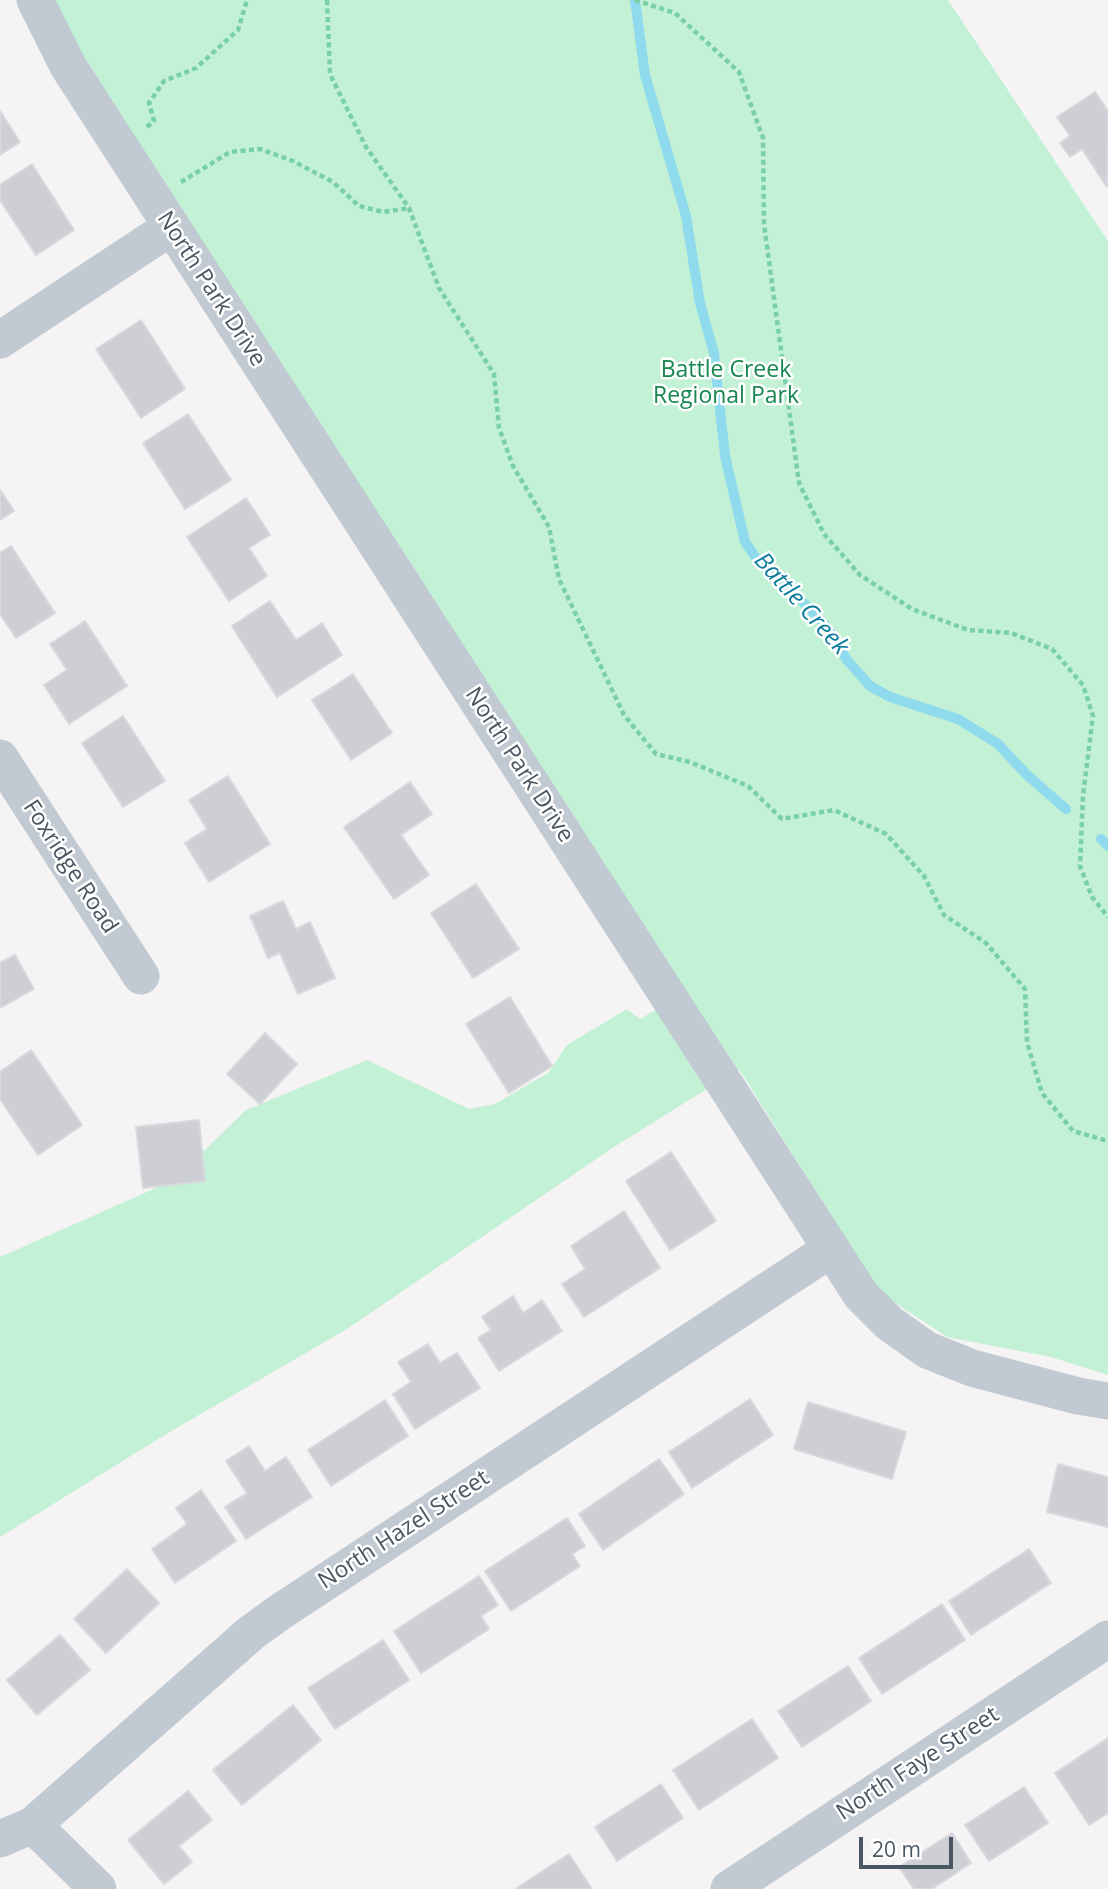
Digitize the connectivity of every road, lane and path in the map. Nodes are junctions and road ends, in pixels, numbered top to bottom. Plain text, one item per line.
1 (35, 0) edge
2 (247, 0) edge
3 (327, 0) edge
4 (635, 0) edge
5 (120, 148) junction
6 (409, 208) junction
7 (163, 214) junction
8 (0, 340) edge
9 (0, 758) edge
10 (1108, 917) edge
11 (141, 976) dead end
12 (1108, 1141) edge
13 (831, 1250) junction
14 (1108, 1401) edge
15 (1108, 1639) edge
16 (16, 1832) edge
17 (98, 1889) edge
18 (729, 1889) edge

1 - 5 street, North Park Drive
2 - 5 path
3 - 6 path
4 - 10 path
5 - 7 street, North Park Drive
6 - 7 path
6 - 12 path
7 - 8 street
7 - 13 street, North Park Drive
9 - 11 street, Foxridge Road
13 - 14 street, North Park Drive
13 - 16 street, North Hazel Street
15 - 18 street, North Faye Street
16 - 17 street

